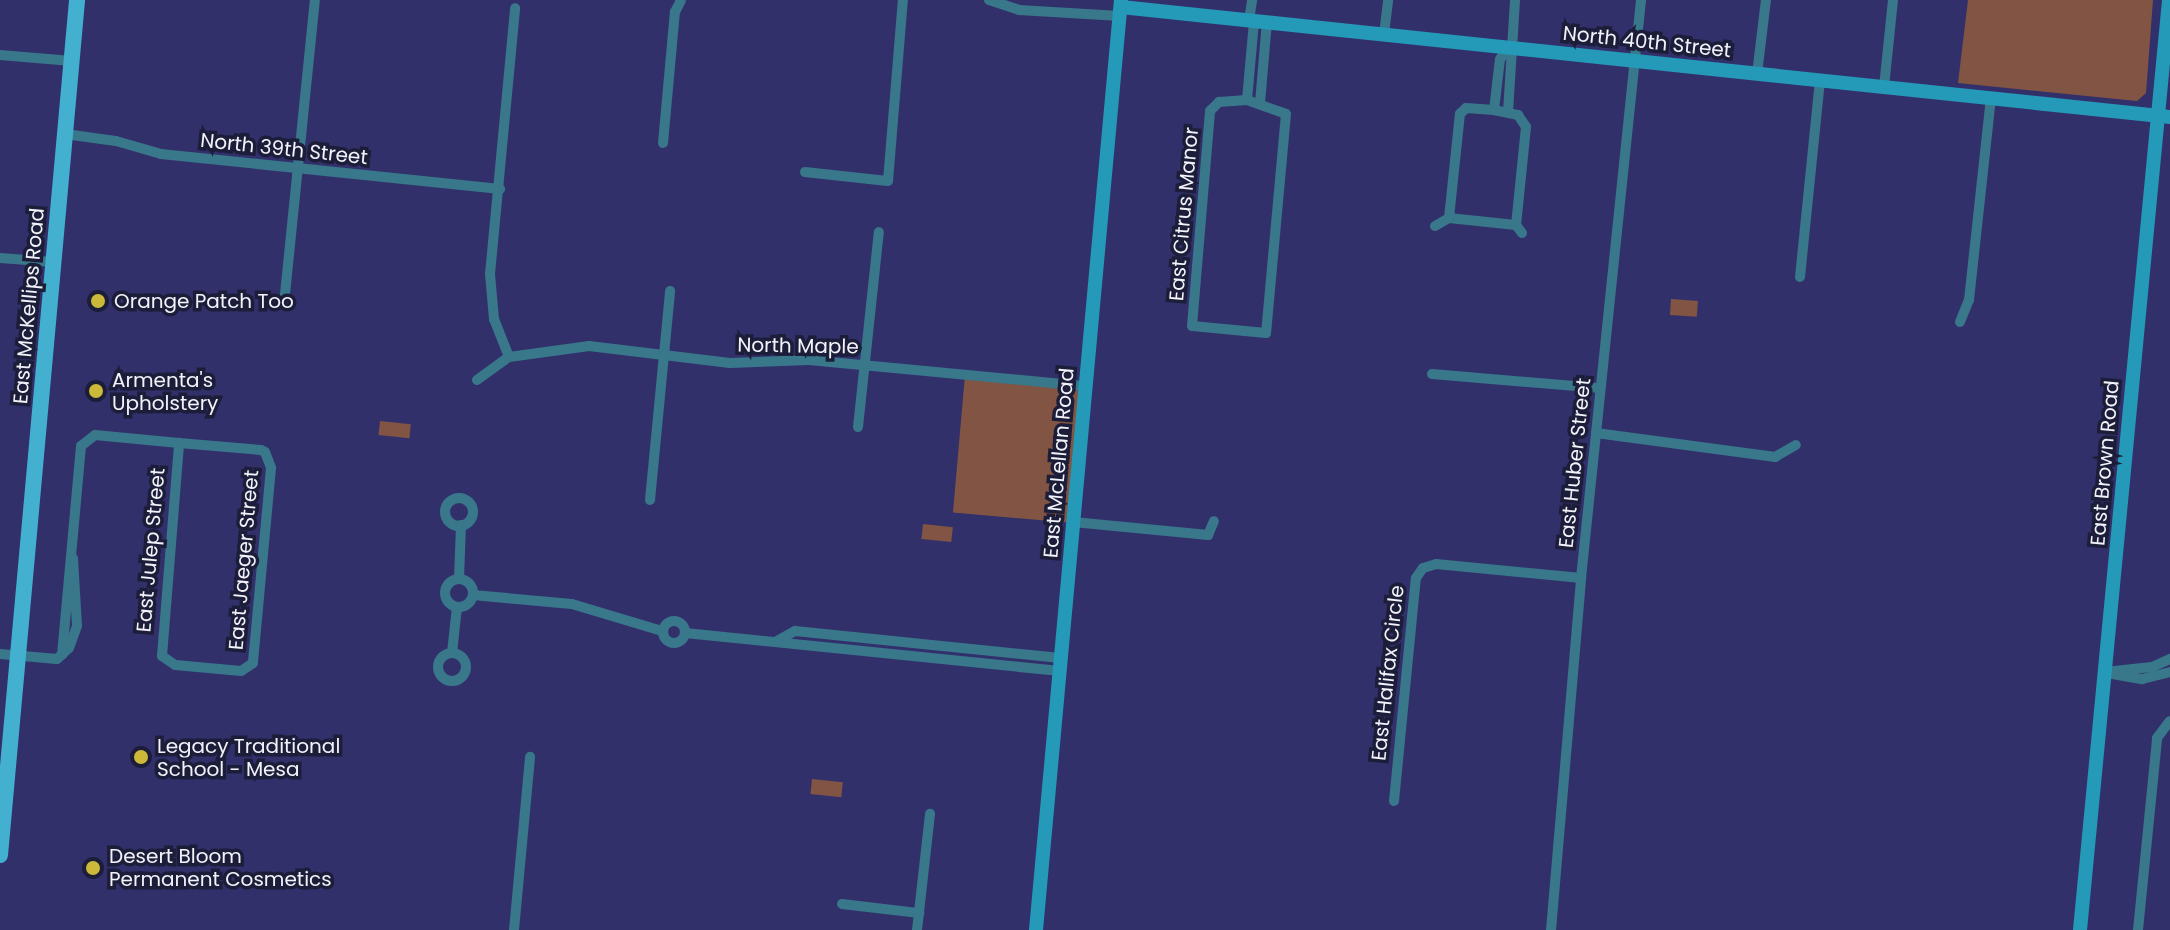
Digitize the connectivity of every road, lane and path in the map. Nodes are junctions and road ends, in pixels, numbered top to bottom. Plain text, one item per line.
1 (77, 0) edge
2 (315, 0) edge
3 (681, 0) edge
4 (903, 0) edge
5 (989, 0) edge
6 (1252, 0) edge
7 (1388, 0) edge
8 (1515, 0) edge
9 (1641, 0) edge
10 (1766, 0) edge
11 (1893, 0) edge
12 (2169, 0) edge
13 (515, 8) dead end
14 (1121, 8) edge
15 (1257, 21) junction
16 (1384, 34) junction
17 (1511, 47) junction
18 (0, 55) edge
19 (72, 61) junction
20 (1636, 61) junction
21 (1757, 74) junction
22 (1820, 80) junction
23 (1884, 87) junction
24 (1497, 89) junction
25 (1511, 90) junction
26 (1991, 97) junction
27 (1247, 100) junction
28 (1260, 103) junction
29 (1494, 110) junction
30 (1508, 112) junction
31 (2164, 116) edge
32 (65, 134) junction
33 (663, 143) dead end
34 (298, 169) junction
35 (805, 172) dead end
36 (500, 189) junction
37 (1449, 218) junction
38 (1435, 226) dead end
39 (879, 232) dead end
40 (0, 258) edge
41 (54, 262) junction
42 (1800, 277) dead end
43 (670, 291) dead end
44 (284, 304) dead end
45 (1960, 322) dead end
46 (664, 354) junction
47 (509, 357) junction
48 (865, 365) junction
49 (1432, 374) dead end
50 (477, 380) dead end
51 (1086, 386) junction
52 (1600, 388) junction
53 (858, 427) dead end
54 (1596, 433) junction
55 (179, 443) junction
56 (1796, 445) dead end
57 (650, 500) dead end
58 (1214, 521) dead end
59 (1073, 522) junction
60 (461, 525) dead end
61 (71, 547) junction
62 (1581, 578) junction
63 (459, 579) junction
64 (473, 595) junction
65 (457, 607) junction
66 (65, 621) junction
67 (78, 622) junction
68 (662, 631) junction
69 (685, 633) junction
70 (843, 636) junction
71 (775, 642) junction
72 (973, 649) junction
73 (841, 650) junction
74 (452, 653) dead end
75 (0, 654) edge
76 (1011, 654) junction
77 (62, 655) junction
78 (18, 656) junction
79 (1030, 662) junction
80 (971, 663) junction
81 (1060, 665) junction
82 (250, 666) joint
83 (1010, 666) junction
84 (2168, 667) edge
85 (2105, 672) junction
86 (2167, 723) edge
87 (530, 757) dead end
88 (1394, 801) dead end
89 (930, 814) dead end
90 (0, 855) edge
91 (842, 904) dead end
92 (919, 913) junction
93 (514, 930) edge
94 (917, 930) edge
95 (1036, 930) edge
96 (1551, 930) edge
97 (2080, 930) edge
98 (2138, 930) edge

1 - 19 main road, East McKellips Road
2 - 34 street
3 - 33 street
4 - 35 street
5 - 14 street
6 - 15 street
7 - 16 street
8 - 17 street
9 - 20 street, East Huber Street
10 - 21 street
11 - 23 street
12 - 31 street, East Brown Road
13 - 36 street
14 - 15 street, North 40th Street
14 - 51 street, East McLellan Road
15 - 16 street, North 40th Street
15 - 27 street
15 - 28 street
16 - 17 street, North 40th Street
17 - 20 street, North 40th Street
17 - 24 street
17 - 25 street
18 - 19 street
19 - 32 main road, East McKellips Road
20 - 21 street, North 40th Street
20 - 52 street, East Huber Street
21 - 22 street, North 40th Street
22 - 23 street, North 40th Street
22 - 42 street
23 - 26 street, North 40th Street
24 - 25 street
24 - 29 street
25 - 30 street
26 - 31 street, North 40th Street
26 - 45 street
27 - 28 street, East Citrus Manor
27 - 28 street, East Citrus Manor
29 - 30 street
29 - 37 street
30 - 37 street
31 - 85 street, East Brown Road
32 - 34 street, North 39th Street
32 - 41 main road, East McKellips Road
34 - 36 street, North 39th Street
34 - 44 street
36 - 47 street
37 - 38 street
39 - 48 street
40 - 41 street
41 - 78 main road, East McKellips Road
43 - 46 street
46 - 47 street, North Maple
46 - 48 street, North Maple
46 - 57 street
47 - 50 street
48 - 51 street, North Maple
48 - 53 street
49 - 52 street
51 - 59 street, East McLellan Road
52 - 54 street, East Huber Street
54 - 56 street
54 - 62 street, East Huber Street
55 - 61 street
55 - 82 street, East Jaeger Street
55 - 82 street, East Julep Street
58 - 59 street
59 - 81 street, East McLellan Road
60 - 63 street
61 - 66 street
61 - 67 street
62 - 88 street, East Halifax Circle
62 - 96 street, East Huber Street
63 - 64 street
63 - 65 street
64 - 65 street
64 - 68 street
65 - 74 street
66 - 67 street
66 - 77 street
67 - 77 street
68 - 69 street
68 - 69 street
69 - 71 street
70 - 71 street
70 - 72 street
70 - 73 street
71 - 73 street
72 - 76 street
72 - 80 street
73 - 80 street
75 - 78 street
76 - 79 street
76 - 83 street
77 - 78 street
78 - 90 main road, East McKellips Road
79 - 81 street
79 - 83 street
80 - 83 street
81 - 95 street, East McLellan Road
84 - 85 street
85 - 97 street, East Brown Road
86 - 98 street
87 - 93 street
89 - 92 street
91 - 92 street
92 - 94 street

